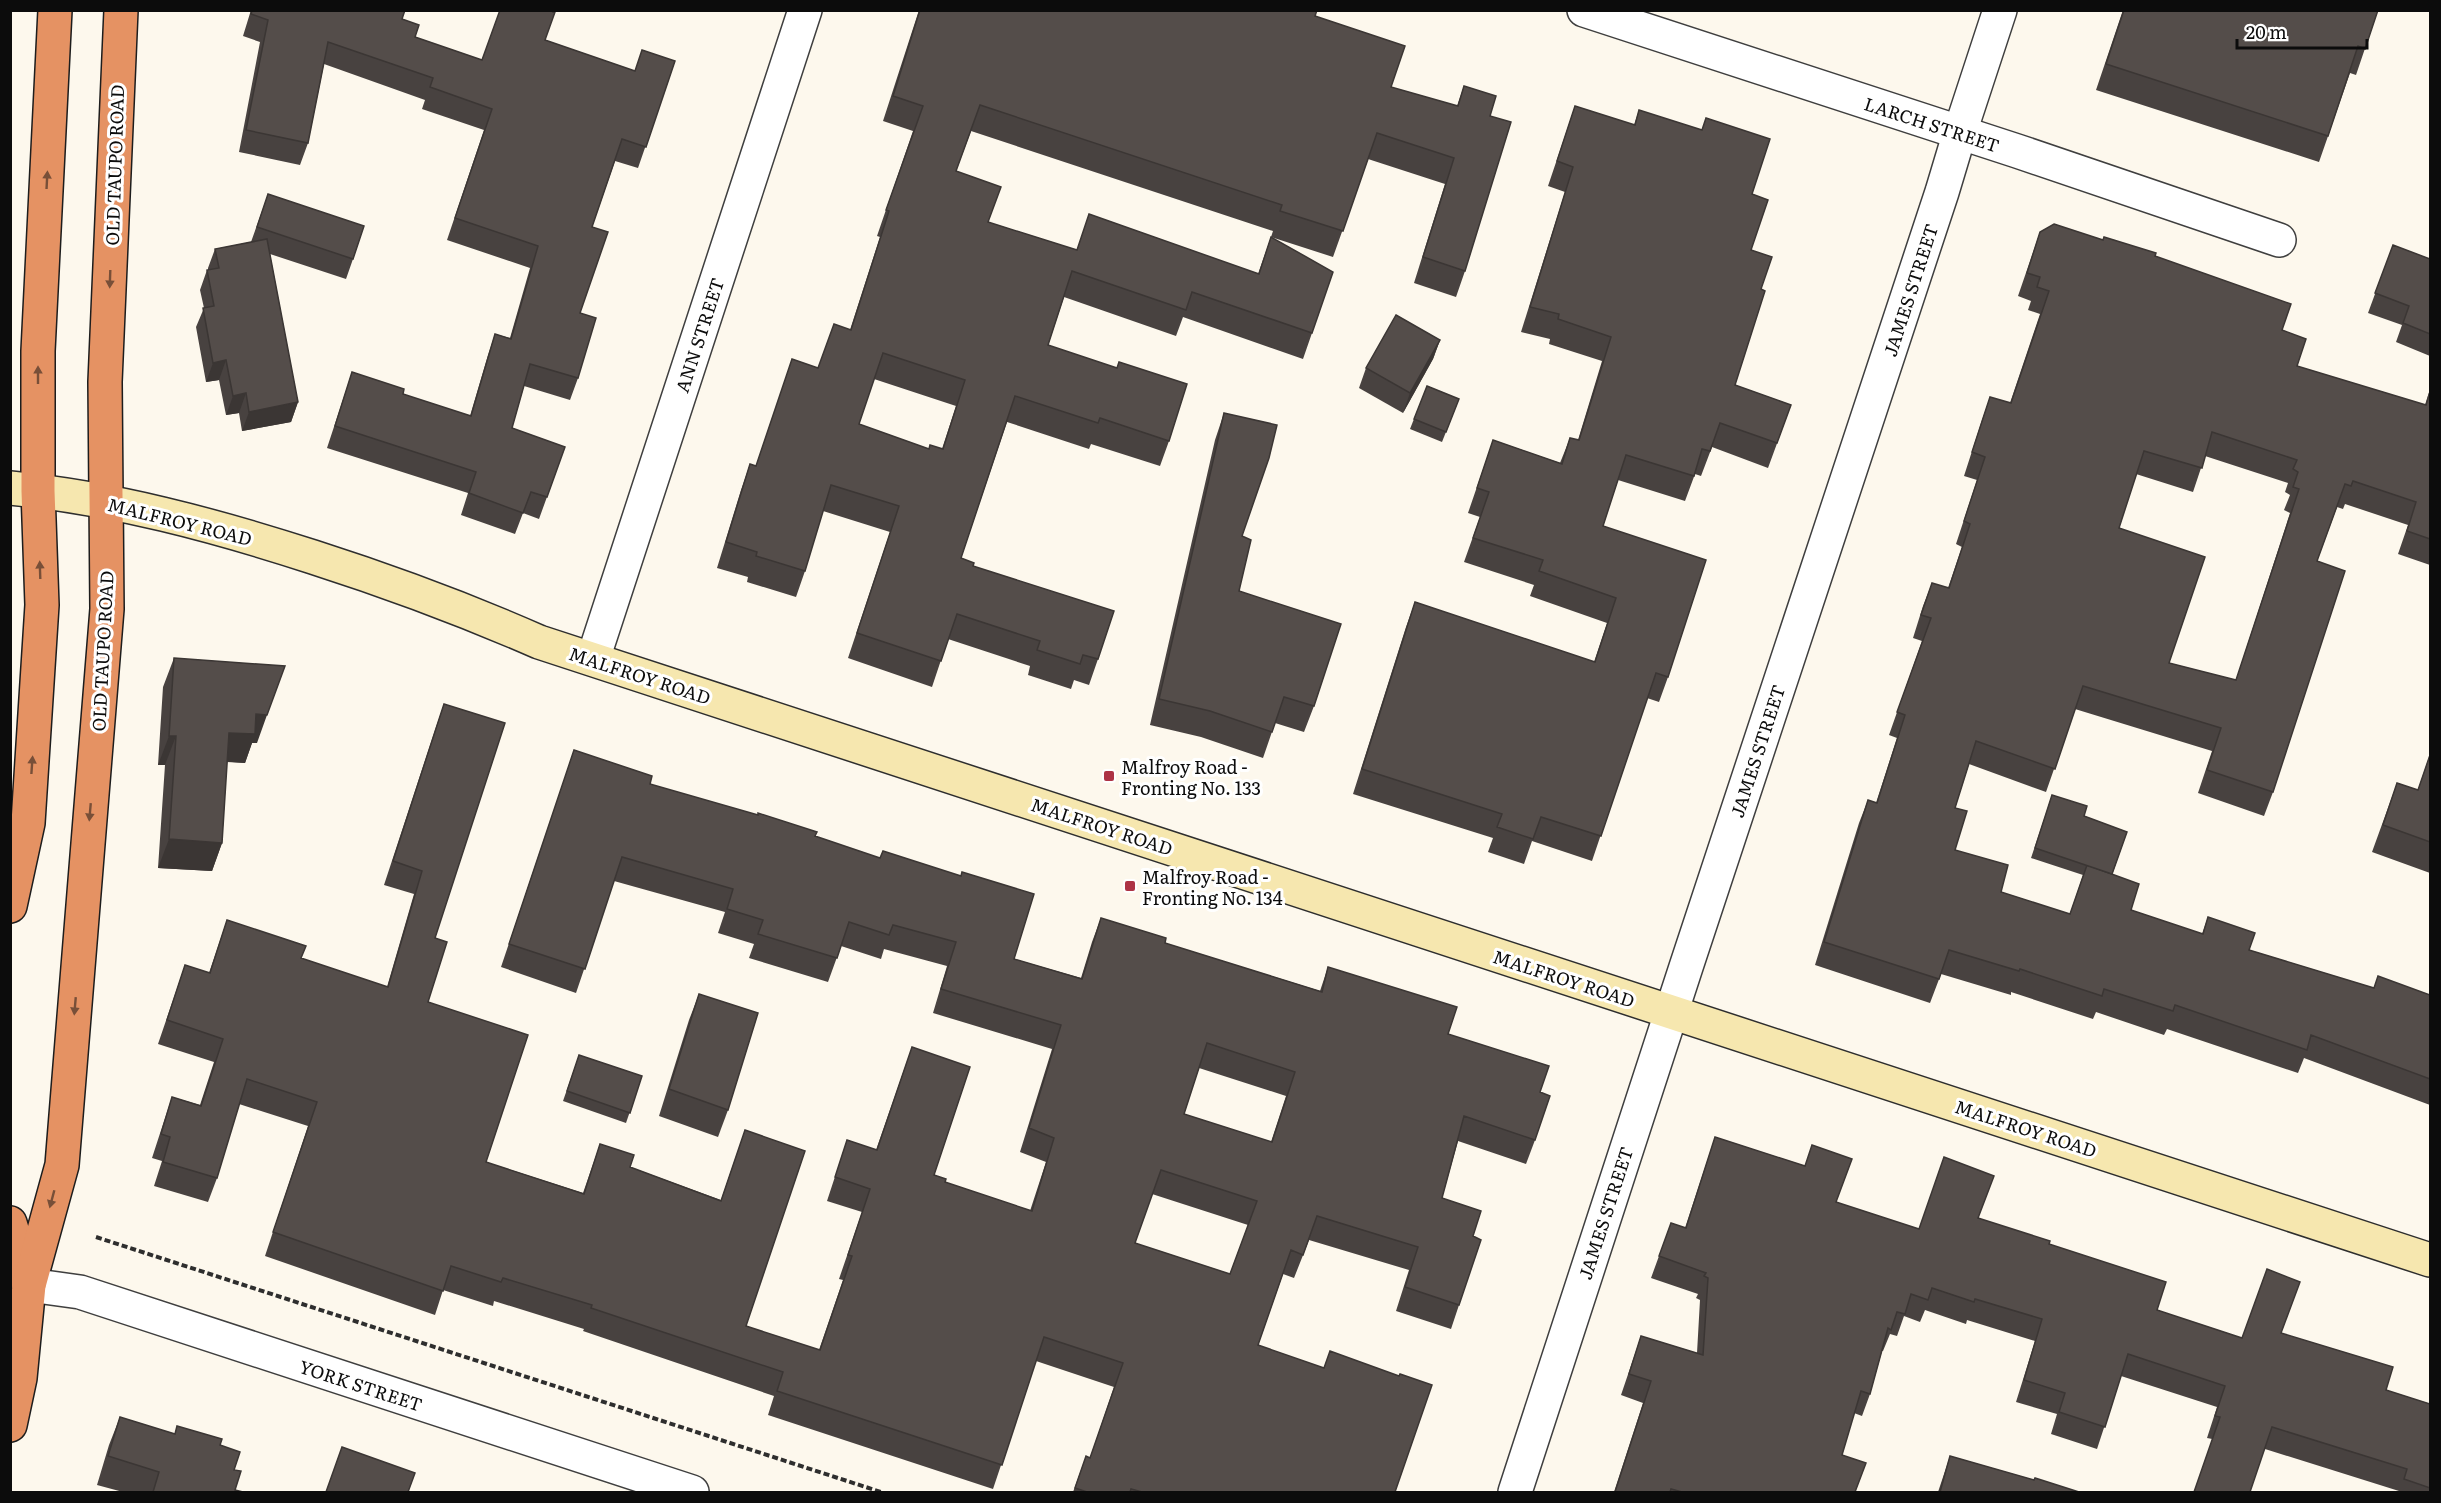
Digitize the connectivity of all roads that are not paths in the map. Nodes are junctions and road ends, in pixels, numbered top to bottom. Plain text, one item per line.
1 (56, 10) edge
2 (121, 10) edge
3 (805, 10) edge
4 (1584, 10) edge
5 (2000, 10) edge
6 (1959, 132) junction
7 (2279, 240) dead end
8 (24, 490) edge
9 (106, 502) junction
10 (593, 659) junction
11 (10, 906) edge
12 (1672, 1013) junction
13 (10, 1223) edge
14 (2430, 1260) edge
15 (29, 1285) junction
16 (10, 1425) edge
17 (692, 1492) edge
18 (1515, 1492) edge

8 -> 1 highway
2 -> 9 highway, OLD TAUPO ROAD
3 - 10 street, ANN STREET
4 - 6 street, LARCH STREET
5 - 6 street, JAMES STREET
6 - 7 street, LARCH STREET
6 - 12 street, JAMES STREET
8 - 9 main road, MALFROY ROAD
11 -> 8 highway
9 - 10 main road, MALFROY ROAD
9 -> 15 highway, OLD TAUPO ROAD
10 - 12 main road, MALFROY ROAD
12 - 14 main road, MALFROY ROAD
12 - 18 street, JAMES STREET
13 - 15 highway, OLD TAUPO ROAD
15 - 16 highway, OLD TAUPO ROAD
15 - 17 street, YORK STREET

